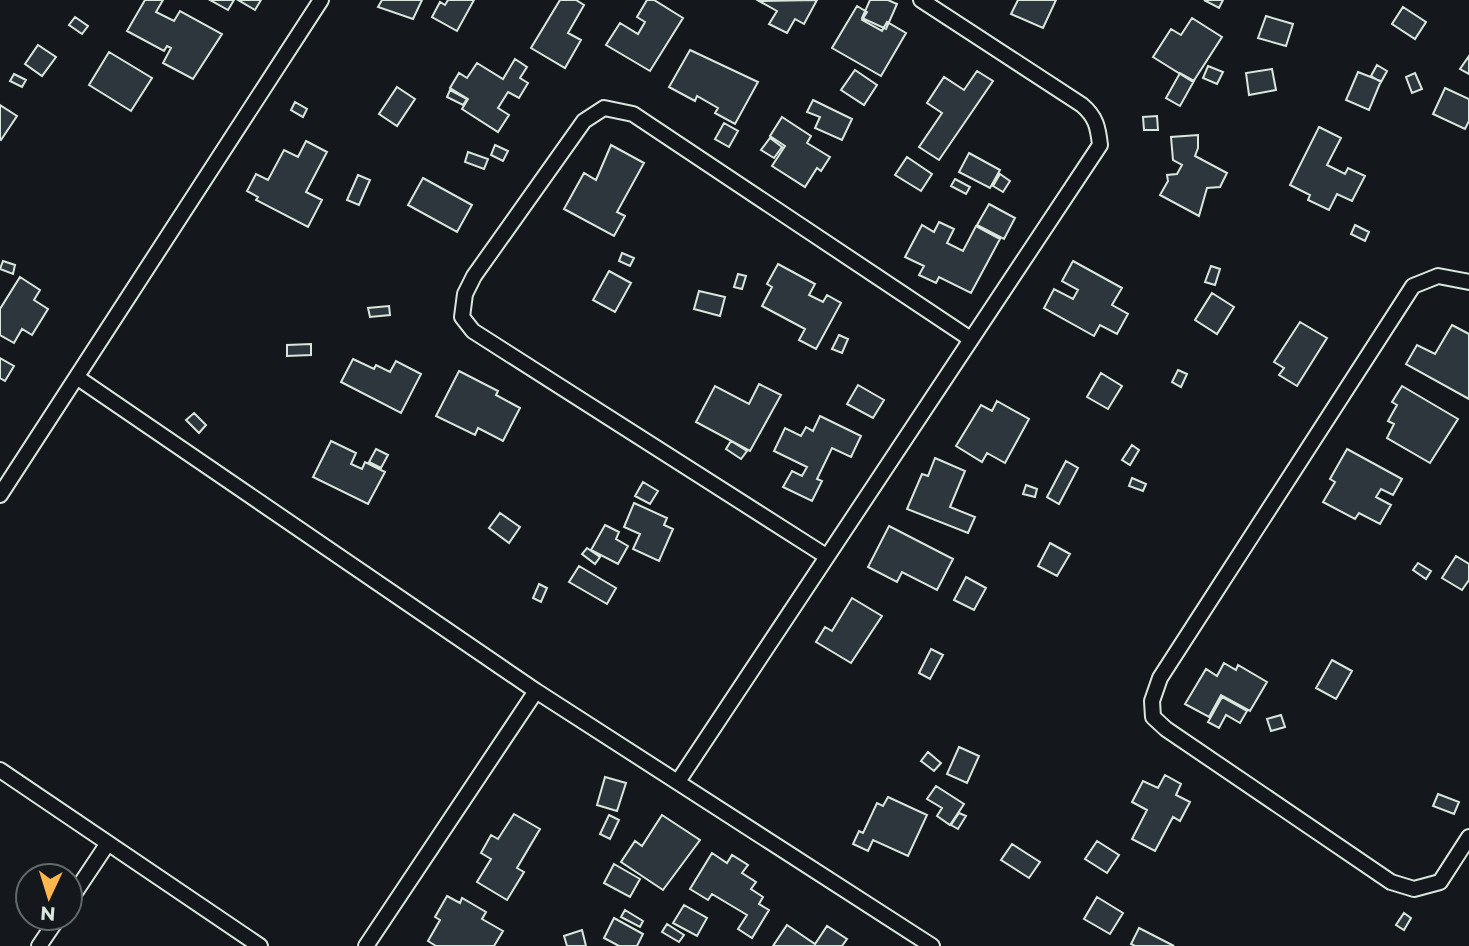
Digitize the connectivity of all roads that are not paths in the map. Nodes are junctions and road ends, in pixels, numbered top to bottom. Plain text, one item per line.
1 (321, 0) edge
2 (921, 0) edge
3 (1469, 282) edge
4 (969, 338) junction
5 (78, 378) junction
6 (0, 495) edge
7 (825, 556) junction
8 (536, 691) junction
9 (0, 770) edge
10 (679, 780) junction
11 (1469, 837) edge
12 (108, 843) junction
13 (84, 879) edge
14 (260, 946) edge
15 (366, 946) edge
16 (932, 946) edge

1 - 5 street
2 - 4 street
3 - 11 street
4 - 7 street
4 - 7 street
5 - 6 street
5 - 8 street
7 - 10 street
8 - 10 street
8 - 15 street
9 - 12 street
10 - 16 street
12 - 13 street
12 - 14 street

